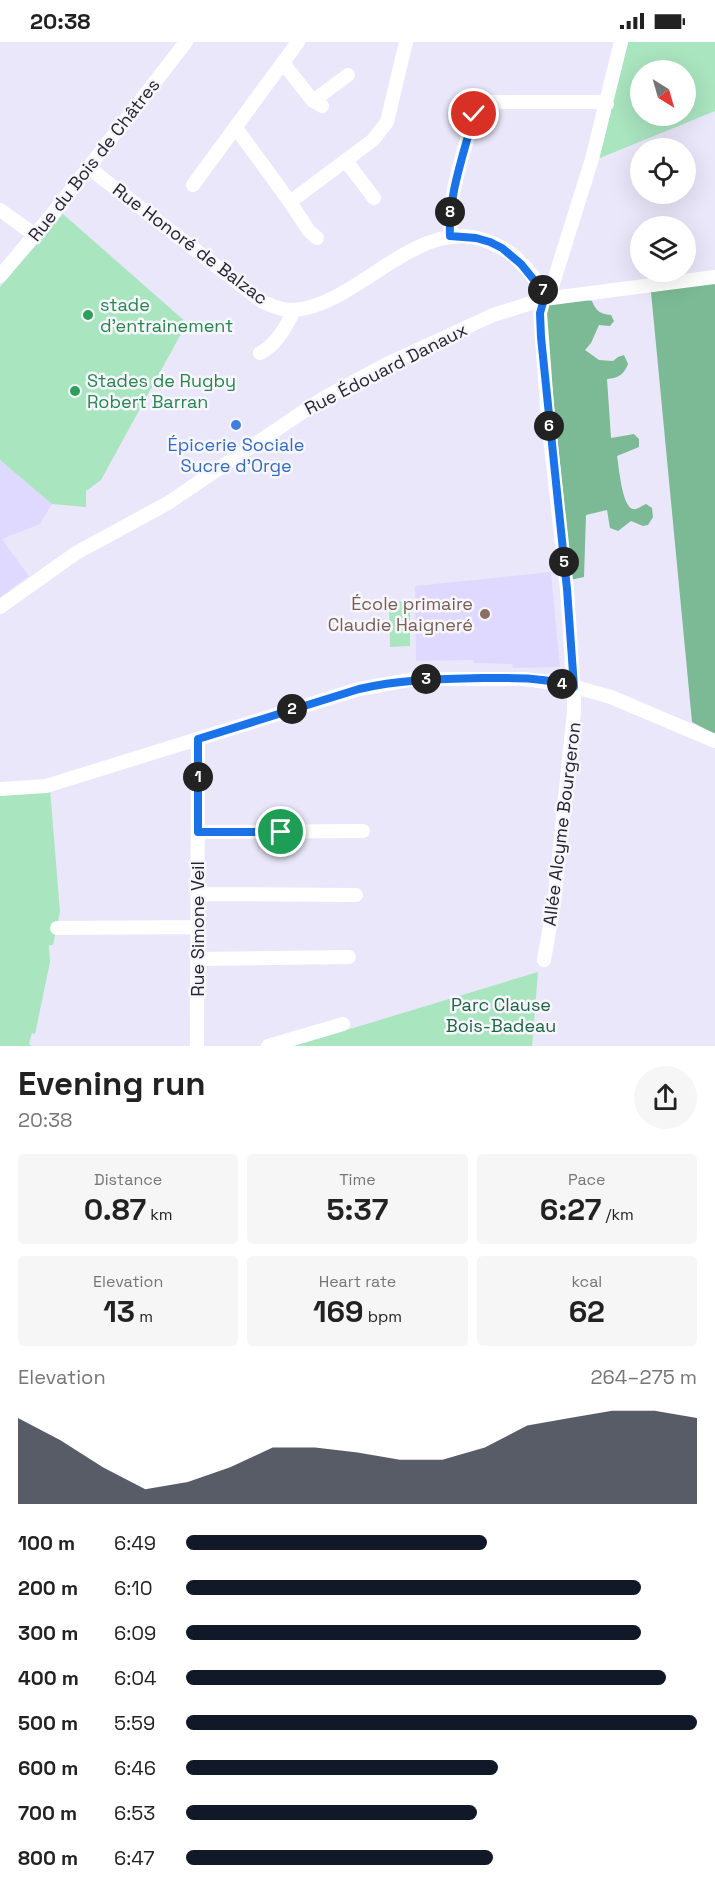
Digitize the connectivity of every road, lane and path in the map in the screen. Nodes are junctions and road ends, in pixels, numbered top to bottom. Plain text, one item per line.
1 (186, 42) edge
2 (298, 42) edge
3 (406, 42) edge
4 (621, 42) edge
5 (282, 63) junction
6 (348, 75) dead end
7 (607, 104) junction
8 (236, 128) junction
9 (346, 161) junction
10 (89, 168) junction
11 (193, 185) dead end
12 (374, 198) dead end
13 (290, 202) junction
14 (0, 210) edge
15 (35, 235) junction
16 (450, 236) junction
17 (317, 238) dead end
18 (0, 276) edge
19 (715, 277) edge
20 (544, 299) junction
21 (294, 310) junction
22 (260, 353) dead end
23 (0, 607) edge
24 (574, 687) junction
25 (198, 739) junction
26 (715, 741) edge
27 (0, 789) edge
28 (363, 831) dead end
29 (198, 832) junction
30 (198, 894) junction
31 (356, 895) dead end
32 (198, 927) junction
33 (57, 928) dead end
34 (349, 957) dead end
35 (198, 959) junction
36 (544, 960) dead end
37 (343, 1024) dead end
38 (197, 1046) edge
39 (268, 1046) edge

1 - 10 street, Rue du Bois de Châtres
2 - 5 street
3 - 9 street
4 - 7 street, Allée Alcyme Bourgeron
5 - 6 street
5 - 8 street
7 - 16 street
7 - 20 street, Allée Alcyme Bourgeron
8 - 11 street
8 - 13 street
9 - 12 street
9 - 13 street
10 - 15 street, Rue du Bois de Châtres
10 - 21 street, Rue Honoré de Balzac
13 - 17 street
14 - 15 street
15 - 18 street, Rue du Bois de Châtres
16 - 20 street, Rue Honoré de Balzac
16 - 21 street, Rue Honoré de Balzac
19 - 20 street, Rue Édouard Danaux
20 - 23 street, Rue Édouard Danaux
20 - 24 street, Allée Alcyme Bourgeron
21 - 22 street
24 - 25 street
24 - 26 street
24 - 36 street, Allée Alcyme Bourgeron
25 - 27 street
25 - 29 street, Rue Simone Veil
28 - 29 street
29 - 30 street, Rue Simone Veil
30 - 31 street
30 - 32 street, Rue Simone Veil
32 - 33 street
32 - 35 street, Rue Simone Veil
34 - 35 street
35 - 38 street, Rue Simone Veil
37 - 39 street

